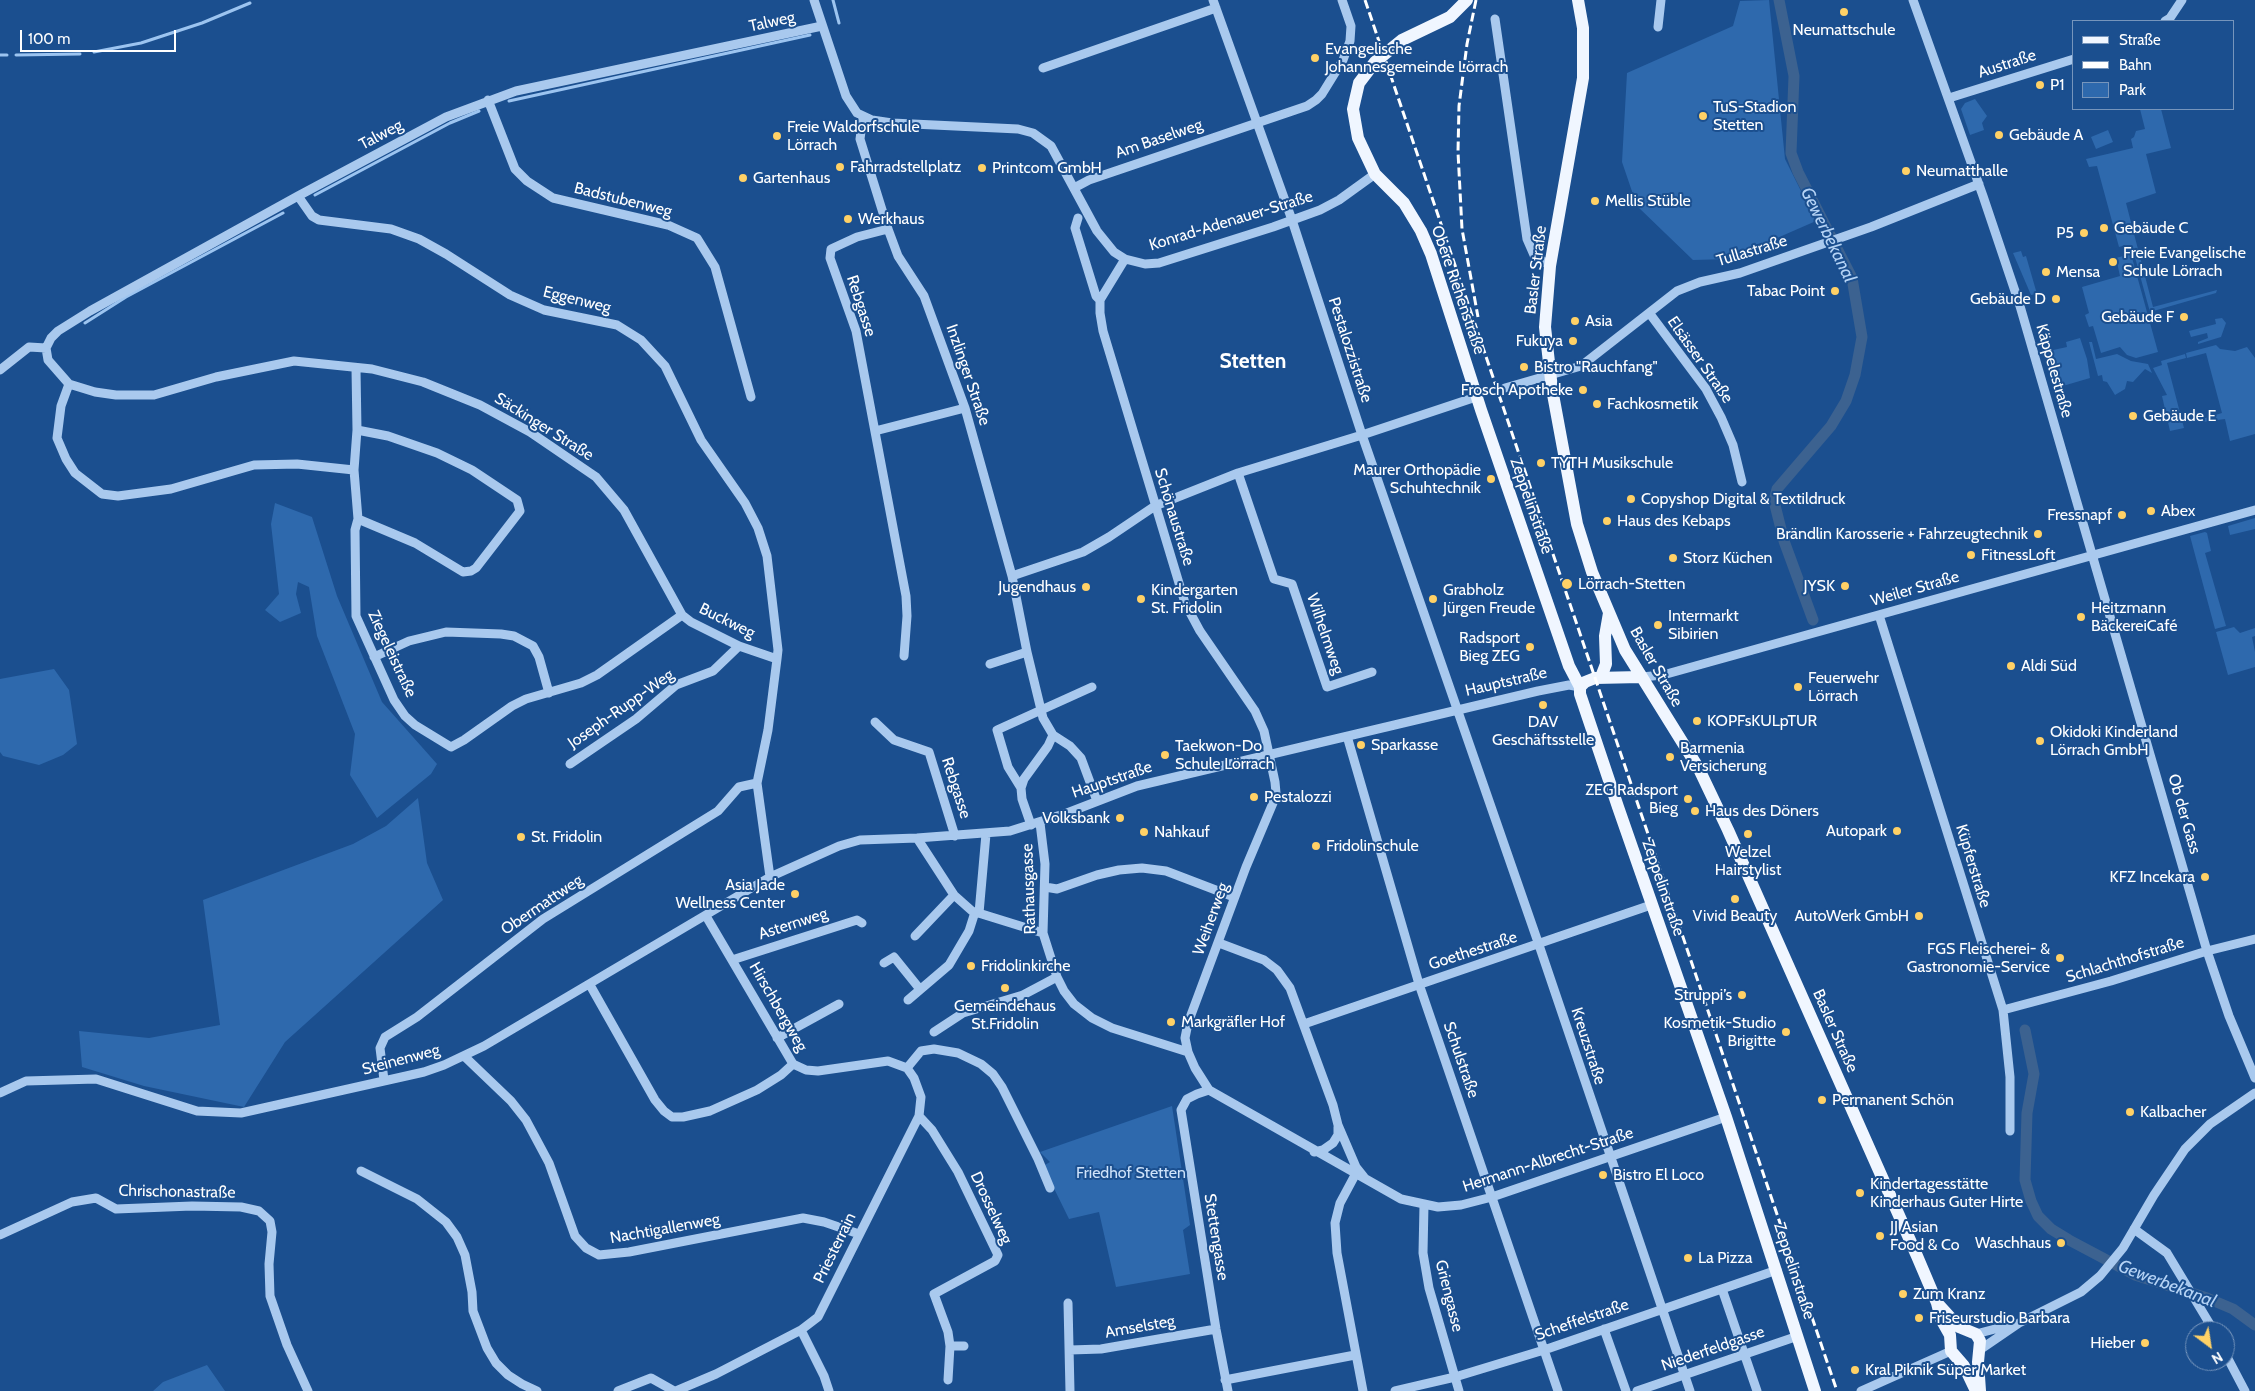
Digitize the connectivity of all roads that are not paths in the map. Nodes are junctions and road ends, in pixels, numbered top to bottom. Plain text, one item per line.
1 (814, 0) edge
2 (1342, 0) edge
3 (1467, 0) edge
4 (1578, 0) edge
5 (1661, 0) edge
6 (1913, 0) edge
7 (2182, 0) edge
8 (1215, 4) edge
9 (1495, 19) dead end
10 (2167, 20) edge
11 (822, 26) junction
12 (1658, 27) dead end
13 (2072, 60) edge
14 (1044, 68) dead end
15 (1949, 98) junction
16 (488, 100) junction
17 (863, 117) junction
18 (1256, 122) junction
19 (1375, 174) junction
20 (1979, 184) junction
21 (1074, 188) junction
22 (298, 196) junction
23 (1078, 218) dead end
24 (1292, 220) junction
25 (888, 229) junction
26 (1125, 259) junction
27 (1550, 266) junction
28 (1100, 300) junction
29 (1650, 314) junction
30 (46, 348) junction
31 (356, 368) junction
32 (0, 370) edge
33 (1550, 374) junction
34 (69, 384) junction
35 (1505, 388) dead end
36 (751, 397) dead end
37 (1476, 397) junction
38 (965, 408) junction
39 (357, 430) junction
40 (875, 431) junction
41 (1362, 435) junction
42 (354, 470) junction
43 (1238, 473) junction
44 (1742, 482) dead end
45 (1155, 506) junction
46 (2255, 510) edge
47 (358, 519) junction
48 (2091, 554) junction
49 (1012, 576) junction
50 (1609, 613) junction
51 (682, 615) junction
52 (1879, 615) junction
53 (739, 646) junction
54 (1027, 652) junction
55 (904, 656) dead end
56 (374, 657) junction
57 (777, 659) junction
58 (990, 664) dead end
59 (1372, 672) dead end
60 (1601, 677) junction
61 (1641, 677) junction
62 (1092, 687) dead end
63 (1580, 687) junction
64 (549, 692) junction
65 (1041, 709) junction
66 (1457, 710) junction
67 (875, 722) dead end
68 (1053, 735) junction
69 (1347, 736) junction
70 (451, 747) joint
71 (1270, 754) junction
72 (570, 764) dead end
73 (757, 783) junction
74 (1021, 788) junction
75 (1097, 802) junction
76 (1035, 824) junction
77 (986, 834) junction
78 (955, 836) junction
79 (917, 838) junction
80 (770, 877) junction
81 (1045, 887) junction
82 (954, 895) junction
83 (1234, 897) junction
84 (1651, 905) junction
85 (977, 913) junction
86 (706, 916) junction
87 (862, 923) dead end
88 (1043, 933) junction
89 (915, 936) dead end
90 (2255, 939) edge
91 (1219, 943) junction
92 (1540, 945) junction
93 (2207, 951) junction
94 (732, 960) junction
95 (884, 963) dead end
96 (1057, 977) junction
97 (590, 984) junction
98 (1419, 984) junction
99 (919, 988) junction
100 (908, 1000) dead end
101 (839, 1004) dead end
102 (2003, 1010) junction
103 (1304, 1024) junction
104 (934, 1032) dead end
105 (777, 1038) junction
106 (1188, 1052) junction
107 (464, 1056) junction
108 (793, 1064) junction
109 (907, 1068) junction
110 (2255, 1078) edge
111 (384, 1080) junction
112 (1209, 1090) junction
113 (0, 1093) edge
114 (2255, 1093) edge
115 (919, 1116) junction
116 (1726, 1117) junction
117 (1338, 1125) junction
118 (2010, 1132) dead end
119 (1313, 1152) junction
120 (1609, 1155) junction
121 (361, 1171) dead end
122 (1356, 1175) junction
123 (1367, 1181) junction
124 (1050, 1188) dead end
125 (1492, 1197) junction
126 (1424, 1206) junction
127 (2134, 1229) junction
128 (859, 1234) junction
129 (0, 1235) edge
130 (1777, 1270) junction
131 (1722, 1289) junction
132 (1068, 1303) dead end
133 (1937, 1303) junction
134 (1662, 1309) junction
135 (2209, 1321) edge
136 (2019, 1323) junction
137 (1216, 1329) junction
138 (1604, 1329) junction
139 (801, 1330) junction
140 (1971, 1332) junction
141 (1798, 1336) junction
142 (950, 1346) junction
143 (964, 1346) dead end
144 (1070, 1350) junction
145 (1544, 1350) junction
146 (1954, 1351) junction
147 (1980, 1351) junction
148 (1355, 1355) junction
149 (1744, 1355) junction
150 (2234, 1371) edge
151 (1684, 1375) junction
152 (1455, 1377) junction
153 (948, 1380) dead end
154 (1226, 1380) junction
155 (308, 1391) edge
156 (537, 1391) edge
157 (618, 1391) edge
158 (675, 1391) edge
159 (829, 1391) edge
160 (1070, 1391) edge
161 (1228, 1391) edge
162 (1363, 1391) edge
163 (1395, 1391) edge
164 (1459, 1391) edge
165 (1558, 1391) edge
166 (1626, 1391) edge
167 (1637, 1391) edge
168 (1690, 1391) edge
169 (1757, 1391) edge
170 (1815, 1391) edge
171 (1861, 1391) edge
172 (1978, 1391) edge
173 (2245, 1391) edge

1 - 11 street
2 - 18 street, Am Baselweg
3 - 19 main road, Obere Riehenstraße
4 - 27 main road, Basler Straße
5 - 12 street
6 - 15 street, Käppelestraße
7 - 10 street
8 - 14 street
8 - 18 street, Pestalozzistraße
9 - 27 street
11 - 16 street, Talweg
11 - 17 street
13 - 15 street, Austraße
15 - 20 street, Käppelestraße
16 - 22 street, Talweg
16 - 36 street, Badstubenweg
17 - 21 street
17 - 25 street, Inzlinger Straße
18 - 21 street, Am Baselweg
18 - 24 street, Pestalozzistraße
19 - 24 street, Konrad-Adenauer-Straße
19 - 37 main road, Obere Riehenstraße
20 - 29 street, Tullastraße
20 - 48 street, Käppelestraße
21 - 26 street
22 - 30 street, Talweg
22 - 57 street, Eggenweg
23 - 28 street, Schönaustraße
24 - 26 street, Konrad-Adenauer-Straße
24 - 41 street, Pestalozzistraße
25 - 38 street, Inzlinger Straße
25 - 40 street, Rebgasse
26 - 28 street
27 - 33 main road, Basler Straße
28 - 45 street, Schönaustraße
29 - 33 street, Tullastraße
29 - 44 street, Elsässer Straße
30 - 32 street
30 - 34 street
31 - 34 street, Säckinger Straße
31 - 39 street, Ziegeleistraße
31 - 51 street, Säckinger Straße
33 - 35 street, Tullastraße
33 - 50 main road, Basler Straße
34 - 42 street
37 - 41 street
37 - 63 main road, Zeppelinstraße
38 - 40 street
38 - 49 street, Inzlinger Straße
39 - 42 street, Ziegeleistraße
39 - 47 street
40 - 55 street, Rebgasse
41 - 43 street
41 - 66 street, Pestalozzistraße
42 - 47 street, Ziegeleistraße
43 - 45 street
43 - 59 street, Wilhelmweg
45 - 49 street
45 - 71 street, Schönaustraße
46 - 48 street, Weiler Straße
47 - 56 street, Ziegeleistraße
48 - 52 street, Weiler Straße
48 - 93 street, Ob der Gass
49 - 54 street, Inzlinger Straße
50 - 60 main road
50 - 61 main road, Basler Straße
51 - 53 street, Buckweg
51 - 64 street, Buckweg
52 - 61 street, Weiler Straße
52 - 102 street, Küpferstraße
53 - 57 street, Buckweg
53 - 72 street, Joseph-Rupp-Weg
54 - 58 street
54 - 65 street, Inzlinger Straße
56 - 64 street
56 - 70 street, Ziegeleistraße
57 - 73 street
60 - 61 main road, Hauptstraße
60 - 63 main road, Hauptstraße
61 - 133 main road, Basler Straße
62 - 65 street
63 - 66 street, Hauptstraße
63 - 84 main road, Zeppelinstraße
64 - 70 street, Buckweg
65 - 68 street, Inzlinger Straße
65 - 74 street
66 - 69 street, Hauptstraße
66 - 92 street, Kreuzstraße
67 - 78 street, Rebgasse
68 - 74 street
68 - 75 street, Inzlinger Straße
69 - 71 street, Hauptstraße
69 - 98 street, Schulstraße
71 - 75 street, Hauptstraße
71 - 83 street, Weiherweg
73 - 80 street
73 - 111 street, Obermattweg
74 - 76 street
75 - 76 street, Hauptstraße
76 - 77 street, Hauptstraße
76 - 81 street, Rathausgasse
77 - 78 street, Hauptstraße
77 - 85 street
78 - 79 street, Hauptstraße
79 - 80 street, Hauptstraße
79 - 82 street
80 - 86 street, Steinenweg
81 - 83 street
81 - 88 street, Rathausgasse
82 - 85 street
82 - 89 street
83 - 91 street, Weiherweg
84 - 92 street, Goethestraße
84 - 116 main road, Zeppelinstraße
85 - 88 street
85 - 99 street
86 - 94 street, Hirschbergweg
86 - 97 street, Steinenweg
87 - 94 street, Asternweg
88 - 96 street, Rathausgasse
90 - 93 street, Schlachthofstraße
91 - 103 street
91 - 106 street, Weiherweg
92 - 98 street, Goethestraße
92 - 120 street, Kreuzstraße
93 - 102 street, Schlachthofstraße
93 - 110 street, Ob der Gass
94 - 105 street, Hirschbergweg
95 - 99 street
96 - 104 street
96 - 106 street, Rathausgasse
97 - 107 street, Steinenweg
97 - 108 street
98 - 103 street, Goethestraße
98 - 125 street, Schulstraße
99 - 100 street
101 - 105 street
102 - 118 street, Küpferstraße
103 - 117 street
105 - 108 street, Hirschbergweg
106 - 112 street, Weiherweg
107 - 111 street, Steinenweg
107 - 128 street, Nachtigallenweg
108 - 109 street, Hirschbergweg
109 - 115 street, Priesterrain
109 - 124 street
111 - 113 street, Steinenweg
112 - 119 street, Hermann-Albrecht-Straße
112 - 137 street, Stettengasse
114 - 127 street
115 - 128 street, Priesterrain
115 - 142 street, Drosselweg
116 - 120 street, Hermann-Albrecht-Straße
116 - 130 main road, Zeppelinstraße
117 - 119 street
117 - 123 street
119 - 122 street, Hermann-Albrecht-Straße
120 - 125 street, Hermann-Albrecht-Straße
120 - 134 street, Kreuzstraße
121 - 156 street
122 - 123 street, Hermann-Albrecht-Straße
122 - 148 street
123 - 126 street, Hermann-Albrecht-Straße
125 - 126 street, Hermann-Albrecht-Straße
125 - 145 street, Schulstraße
126 - 152 street, Griengasse
127 - 135 street
127 - 136 street
128 - 139 street, Priesterrain
129 - 155 street, Chrischonastraße
130 - 131 street, Scheffelstraße
130 - 141 main road, Zeppelinstraße
131 - 134 street, Scheffelstraße
131 - 149 street
132 - 144 street
133 - 140 main road, Basler Straße
133 - 146 main road, Basler Straße
134 - 138 street, Scheffelstraße
134 - 151 street, Kreuzstraße
136 - 140 street
136 - 147 street
137 - 144 street, Amselsteg
137 - 154 street, Stettengasse
138 - 145 street, Scheffelstraße
138 - 166 street
139 - 158 street, Priesterrain
139 - 159 street
140 - 146 main road
140 - 147 main road, Basler Straße
141 - 149 street, Niederfeldgasse
141 - 170 main road, Zeppelinstraße
142 - 143 street
142 - 153 street, Drosselweg
144 - 160 street
145 - 152 street, Scheffelstraße
145 - 165 street, Schulstraße
146 - 147 main road
146 - 171 street
146 - 172 main road, Basler Straße
147 - 172 main road, Basler Straße
148 - 154 street
148 - 162 street
149 - 151 street, Niederfeldgasse
149 - 169 street
150 - 173 street
151 - 167 street, Niederfeldgasse
151 - 168 street, Kreuzstraße
152 - 163 street, Scheffelstraße
152 - 164 street, Griengasse
154 - 161 street, Stettengasse
157 - 158 street

